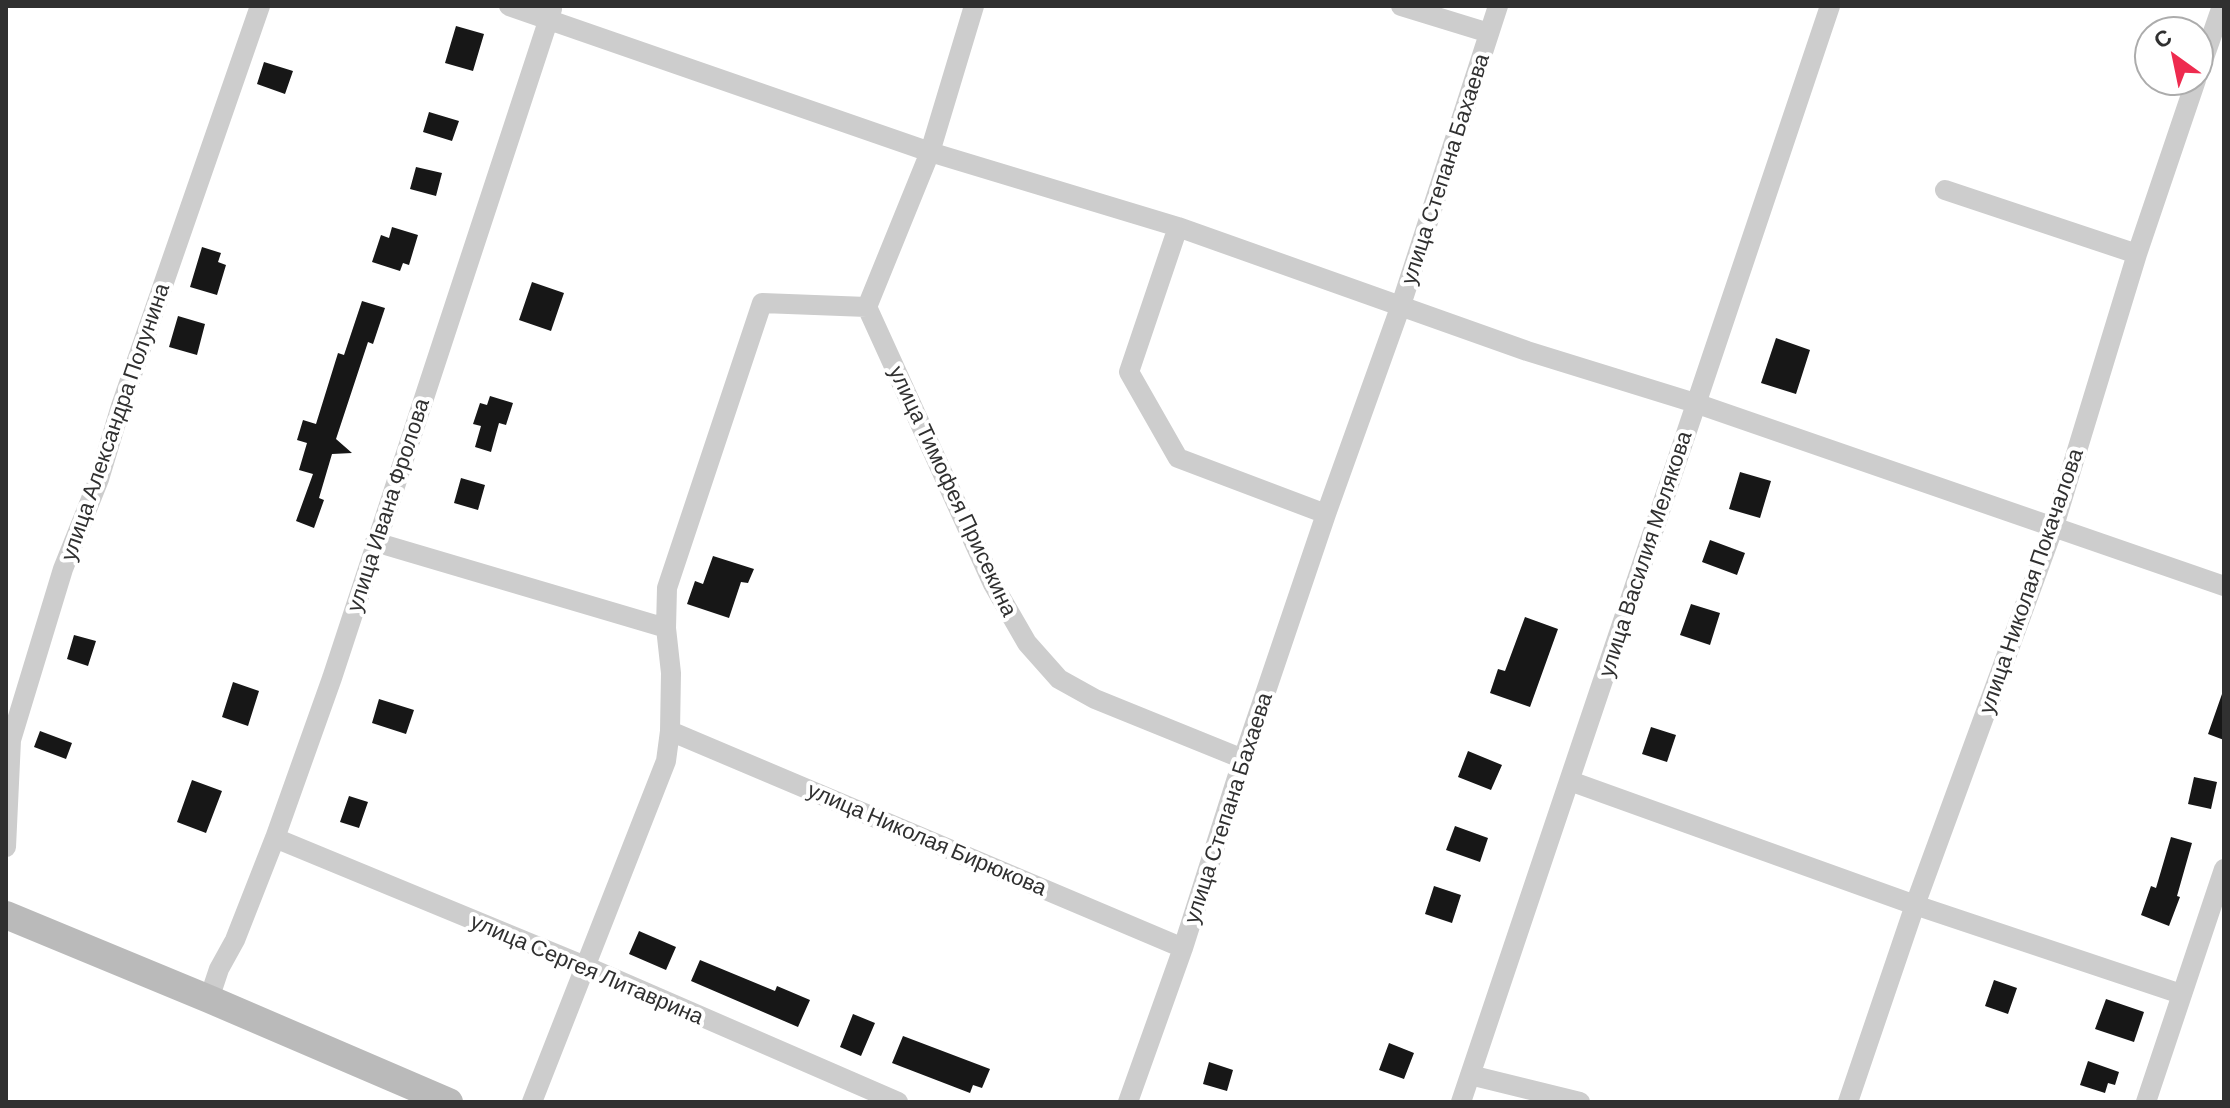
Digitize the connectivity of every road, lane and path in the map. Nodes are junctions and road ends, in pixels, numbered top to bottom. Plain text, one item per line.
1 (260, 6) edge
2 (509, 6) edge
3 (974, 6) edge
4 (1401, 6) edge
5 (1498, 6) edge
6 (1830, 6) edge
7 (2222, 6) edge
8 (550, 12) edge
9 (2214, 29) edge
10 (1489, 33) junction
11 (2191, 96) edge
12 (930, 152) junction
13 (1945, 190) dead end
14 (1178, 227) junction
15 (2137, 254) junction
16 (1401, 305) junction
17 (867, 307) junction
18 (1695, 403) junction
19 (1326, 514) junction
20 (2054, 526) junction
21 (375, 542) junction
22 (2224, 586) edge
23 (666, 628) junction
24 (670, 731) junction
25 (1243, 759) junction
26 (1570, 781) junction
27 (275, 838) junction
28 (6, 847) edge
29 (2224, 869) edge
30 (1915, 905) junction
31 (6, 915) edge
32 (1183, 948) junction
33 (585, 966) junction
34 (2181, 994) junction
35 (209, 999) junction
36 (1470, 1075) junction
37 (449, 1102) edge
38 (532, 1102) edge
39 (898, 1102) edge
40 (1128, 1102) edge
41 (1461, 1102) edge
42 (1580, 1102) edge
43 (1848, 1102) edge
44 (2146, 1102) edge

1 - 28 street, улица Александра Полунина
2 - 8 street
3 - 12 street
4 - 10 street, улица Степана Бахаева
5 - 10 street, улица Степана Бахаева
6 - 18 street, улица Василия Мелякова
7 - 9 street, улица Николая Покачалова
8 - 12 street
8 - 21 street, улица Ивана Фролова
10 - 16 street, улица Степана Бахаева
11 - 15 street, улица Николая Покачалова
12 - 14 street, улица Степана Бахаева
12 - 17 street
13 - 15 street
14 - 16 street, улица Степана Бахаева
14 - 19 street
15 - 20 street, улица Николая Покачалова
16 - 18 street
16 - 19 street, улица Степана Бахаева
17 - 23 street
17 - 25 street, улица Тимофея Присекина
18 - 20 street
18 - 26 street, улица Василия Мелякова
19 - 25 street, улица Степана Бахаева
20 - 22 street
20 - 30 street, улица Николая Покачалова
21 - 23 street
21 - 27 street, улица Ивана Фролова
23 - 24 street
24 - 32 street, улица Николая Бирюкова
24 - 33 street
25 - 32 street, улица Степана Бахаева
26 - 30 street
26 - 36 street, улица Василия Мелякова
27 - 33 street, улица Сергея Литаврина
27 - 35 street, улица Ивана Фролова
29 - 34 street
30 - 34 street
30 - 43 street
31 - 35 main road
32 - 40 street, улица Степана Бахаева
33 - 38 street
33 - 39 street, улица Сергея Литаврина
34 - 44 street
35 - 37 main road
36 - 41 street, улица Василия Мелякова
36 - 42 street

